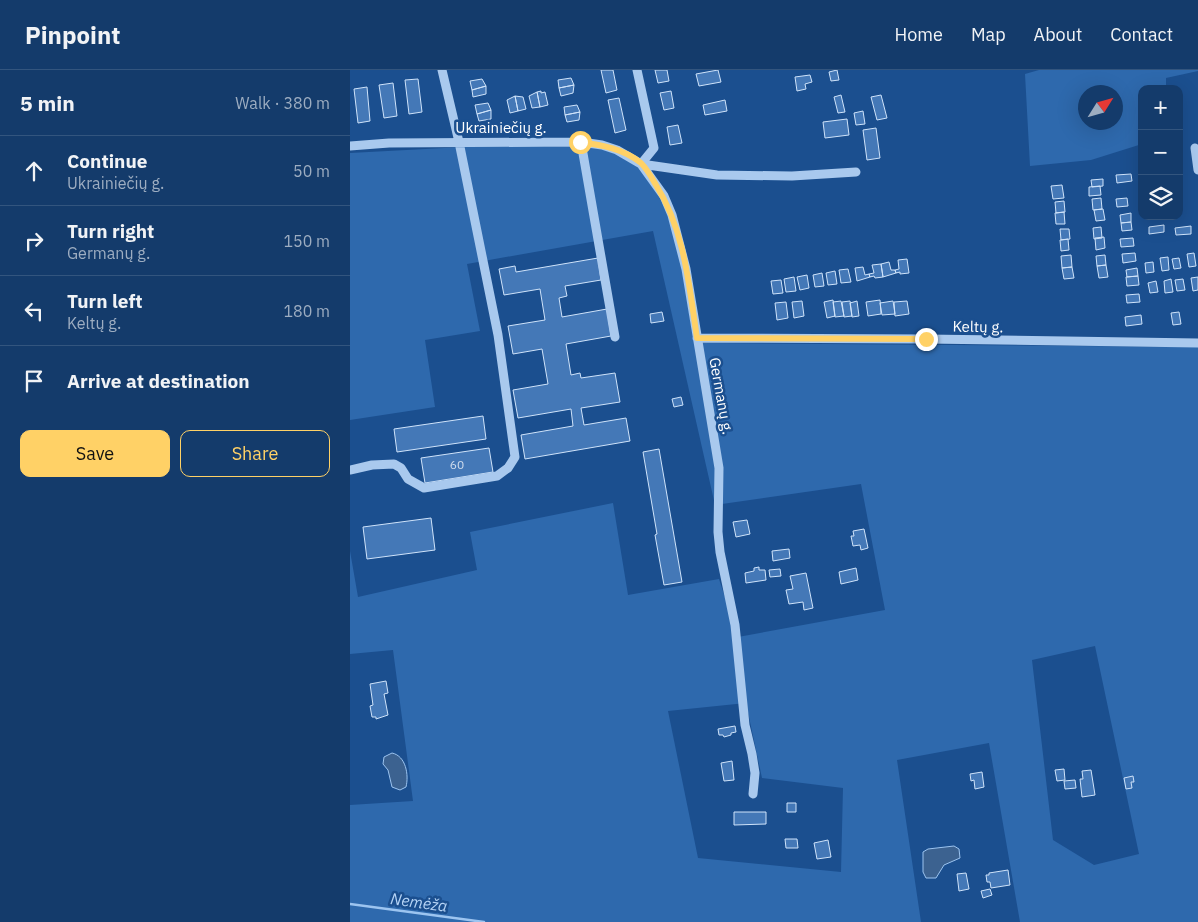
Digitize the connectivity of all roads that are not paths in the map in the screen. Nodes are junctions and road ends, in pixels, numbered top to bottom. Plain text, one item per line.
1 (442, 70) edge
2 (638, 70) edge
3 (459, 142) junction
4 (580, 142) junction
5 (350, 146) edge
6 (1195, 148) dead end
7 (641, 164) junction
8 (1198, 170) edge
9 (856, 172) dead end
10 (615, 337) dead end
11 (697, 338) junction
12 (1198, 343) edge
13 (350, 470) edge
14 (753, 794) dead end

1 - 3 street
2 - 7 street
3 - 4 street, Ukrainiečių g.
3 - 5 street, Ukrainiečių g.
3 - 13 street
4 - 7 street, Ukrainiečių g.
4 - 10 street
6 - 8 street
7 - 9 street, Ukrainiečių g.
7 - 11 street, Germanų g.
11 - 12 street, Keltų g.
11 - 14 street, Germanų g.

